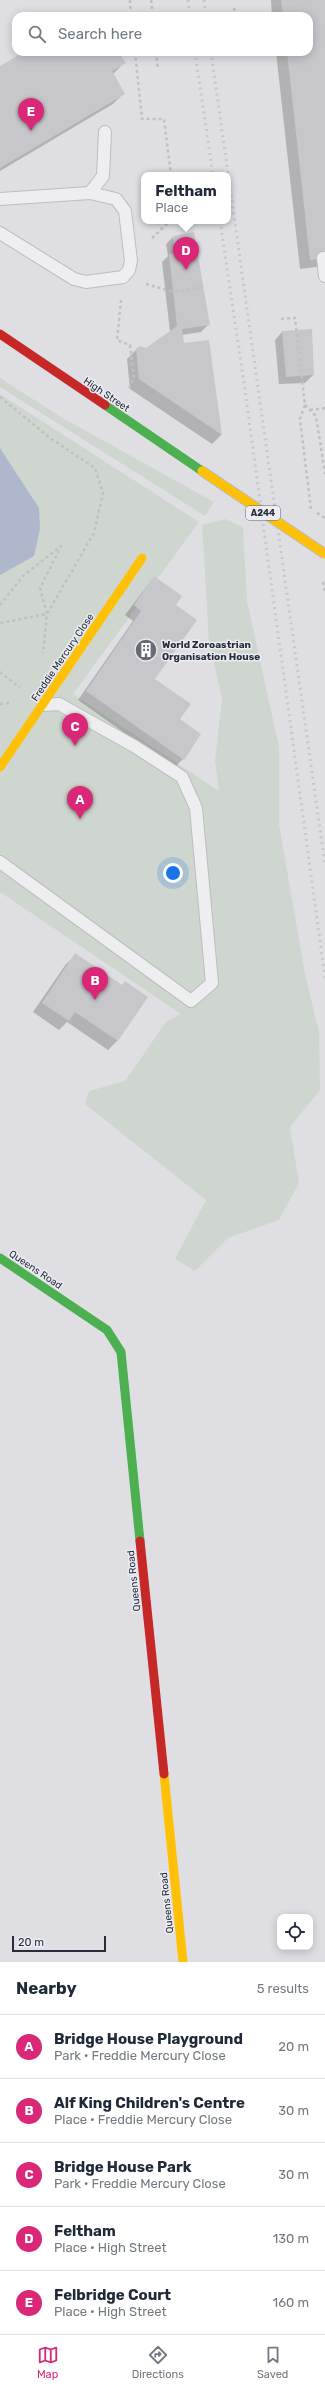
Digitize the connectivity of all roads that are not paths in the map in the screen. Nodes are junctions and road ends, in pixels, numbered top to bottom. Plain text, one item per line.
1 (105, 132) dead end
2 (90, 193) junction
3 (0, 199) edge
4 (0, 233) edge
5 (323, 258) dead end
6 (325, 276) edge
7 (0, 334) edge
8 (325, 554) edge
9 (142, 558) dead end
10 (43, 705) junction
11 (0, 768) edge
12 (0, 862) edge
13 (0, 1258) edge
14 (183, 1962) edge

1 - 2 lane
2 - 3 lane
2 - 4 lane
5 - 6 lane
7 - 8 street, High Street / A244, bridge
9 - 10 street, Freddie Mercury Close
10 - 11 street, Freddie Mercury Close
10 - 12 lane
13 - 14 street, Queens Road

